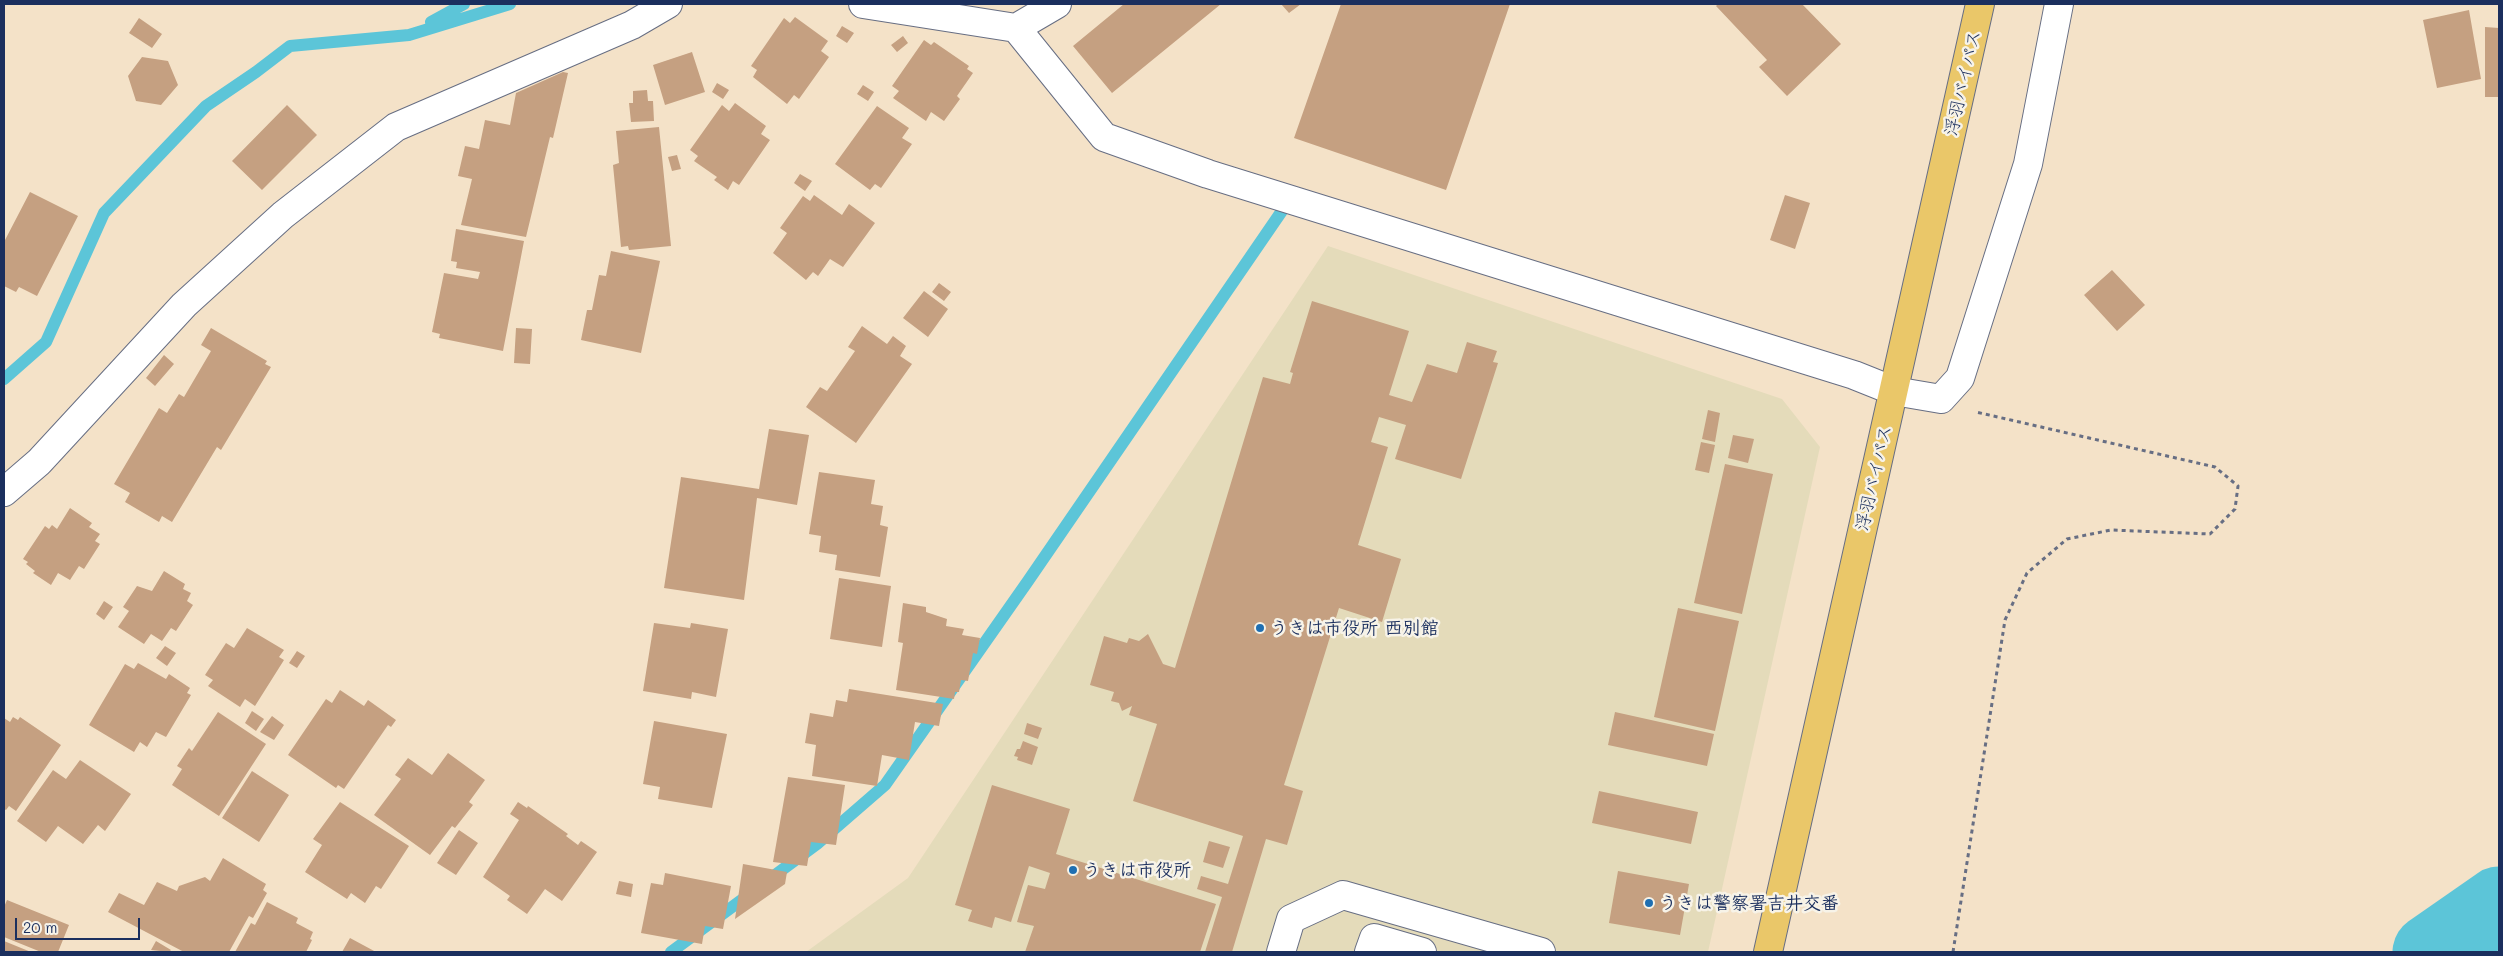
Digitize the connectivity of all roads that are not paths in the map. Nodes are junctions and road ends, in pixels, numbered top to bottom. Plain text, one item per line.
1 (668, 4) edge
2 (863, 4) edge
3 (1057, 4) edge
4 (1980, 4) edge
5 (2060, 4) edge
6 (1016, 28) junction
7 (1894, 391) junction
8 (4, 492) edge
9 (1281, 952) edge
10 (1369, 952) edge
11 (1422, 952) edge
12 (1540, 952) edge
13 (1768, 952) edge

1 - 8 street
2 - 6 street
3 - 6 street
4 - 7 highway, 浮羽バイパス
5 - 7 street
6 - 7 street
7 - 13 highway, 浮羽バイパス
9 - 12 street
10 - 11 street

